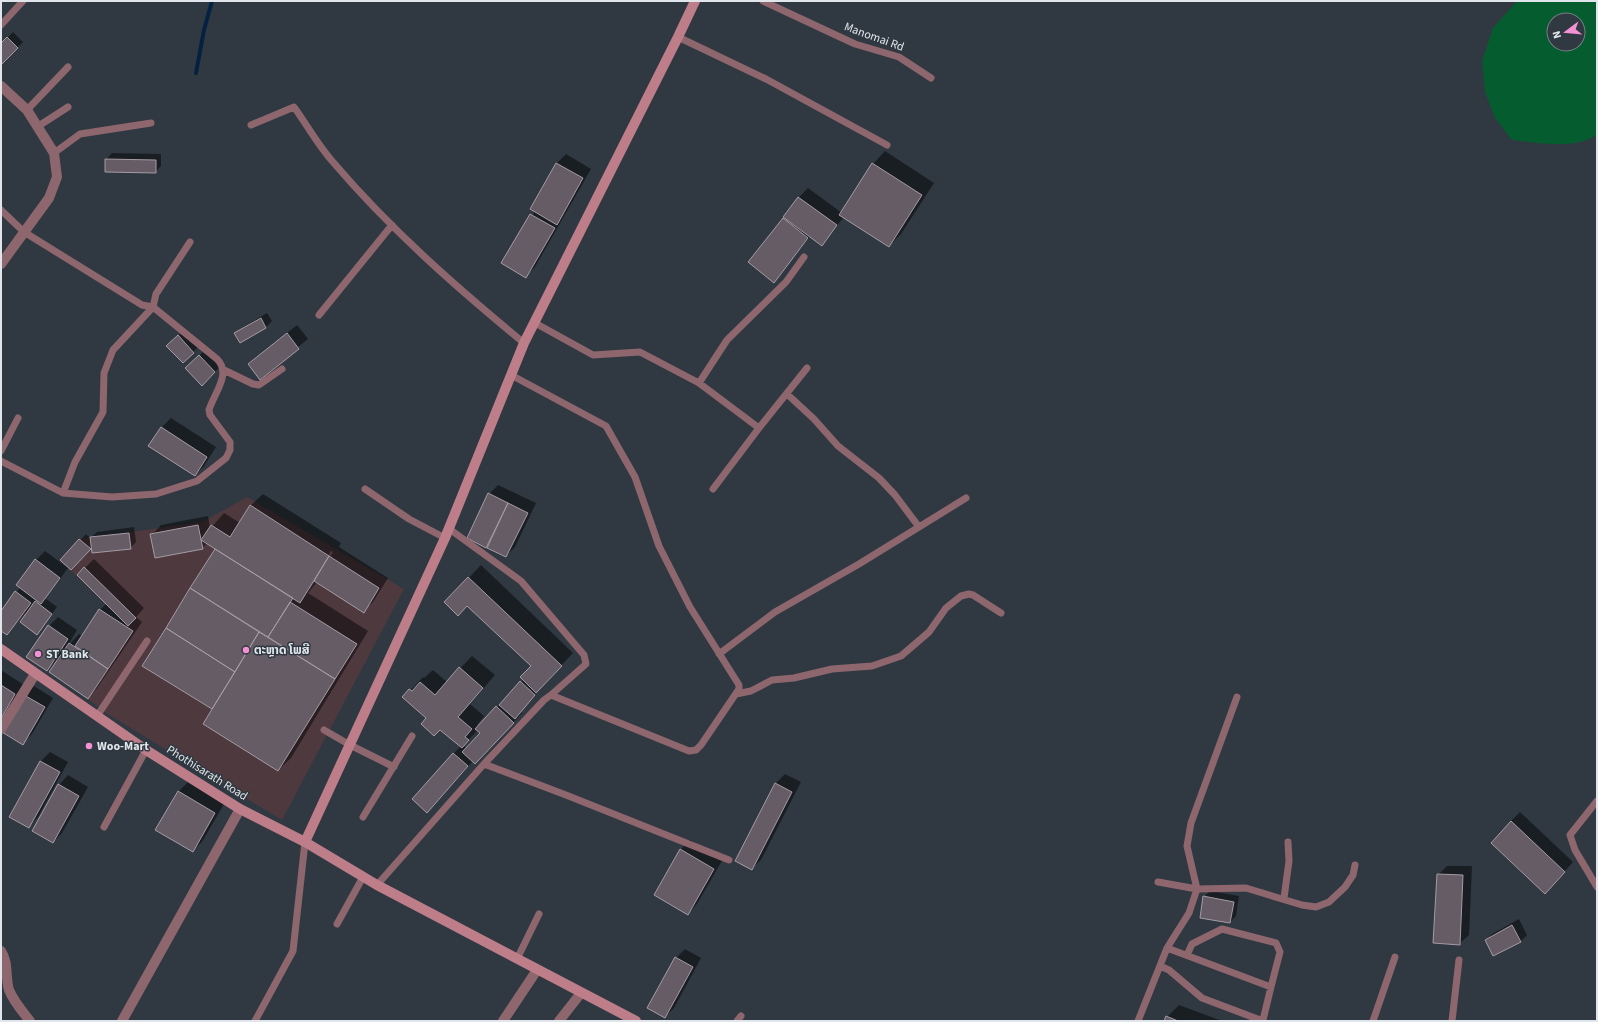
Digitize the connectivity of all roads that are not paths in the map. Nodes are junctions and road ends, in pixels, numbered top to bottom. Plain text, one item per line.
1 (23, 1) edge
2 (695, 1) edge
3 (763, 1) edge
4 (1, 25) edge
5 (678, 37) junction
6 (68, 67) dead end
7 (931, 78) dead end
8 (1, 86) edge
9 (68, 107) dead end
10 (27, 110) junction
11 (151, 123) dead end
12 (251, 125) dead end
13 (37, 127) junction
14 (887, 145) dead end
15 (54, 154) junction
16 (1, 210) edge
17 (392, 225) junction
18 (24, 232) junction
19 (190, 242) dead end
20 (804, 257) dead end
21 (1, 264) edge
22 (153, 307) junction
23 (319, 315) dead end
24 (535, 323) junction
25 (524, 343) junction
26 (282, 368) dead end
27 (807, 368) dead end
28 (224, 370) junction
29 (512, 375) junction
30 (699, 383) junction
31 (787, 394) junction
32 (18, 418) dead end
33 (759, 428) junction
34 (1, 451) edge
35 (1, 462) edge
36 (365, 490) dead end
37 (712, 490) dead end
38 (63, 493) junction
39 (966, 498) dead end
40 (920, 527) junction
41 (448, 528) junction
42 (445, 538) junction
43 (1001, 613) dead end
44 (147, 641) dead end
45 (1, 649) edge
46 (719, 654) junction
47 (35, 674) junction
48 (736, 694) junction
49 (551, 695) junction
50 (1237, 697) dead end
51 (97, 716) junction
52 (1, 729) edge
53 (324, 730) dead end
54 (412, 736) dead end
55 (350, 745) junction
56 (146, 750) junction
57 (484, 764) junction
58 (394, 767) junction
59 (1597, 801) edge
60 (240, 809) junction
61 (363, 817) dead end
62 (104, 827) dead end
63 (305, 842) junction
64 (1288, 842) dead end
65 (729, 860) dead end
66 (1355, 865) dead end
67 (363, 877) junction
68 (1158, 882) dead end
69 (377, 885) junction
70 (1597, 887) edge
71 (1197, 889) junction
72 (1284, 898) junction
73 (539, 914) dead end
74 (337, 924) dead end
75 (1167, 948) junction
76 (1, 951) edge
77 (1187, 955) junction
78 (1395, 957) dead end
79 (517, 959) junction
80 (1459, 960) dead end
81 (1160, 966) junction
82 (537, 970) junction
83 (1271, 987) junction
84 (581, 993) junction
85 (30, 1021) edge
86 (122, 1021) edge
87 (255, 1021) edge
88 (503, 1021) edge
89 (559, 1021) edge
90 (636, 1021) edge
91 (1138, 1021) edge
92 (1263, 1021) edge
93 (1373, 1021) edge
94 (1452, 1021) edge

1 - 4 lane
2 - 5 street
3 - 7 lane, Manomai Rd
5 - 14 lane
5 - 24 street
6 - 10 lane
8 - 10 street
9 - 13 lane
10 - 13 street
11 - 15 lane
12 - 17 lane
13 - 15 street
15 - 18 street
16 - 18 lane
17 - 23 lane
17 - 25 lane
18 - 21 street
18 - 22 lane
19 - 22 lane
20 - 30 lane
22 - 28 lane
22 - 38 lane
24 - 25 street
24 - 30 lane
25 - 29 street
26 - 28 lane
27 - 31 lane
28 - 38 lane
29 - 41 street
29 - 46 lane
30 - 33 lane
31 - 33 lane
31 - 40 lane
32 - 34 lane
33 - 37 lane
35 - 38 lane
36 - 42 lane
39 - 40 lane
40 - 46 lane
41 - 42 street
41 - 49 lane
42 - 55 street
43 - 48 lane
44 - 51 lane
45 - 47 street, Phothisarath Road
46 - 48 lane
47 - 51 street, Phothisarath Road
47 - 52 street
48 - 49 lane
49 - 57 lane
50 - 71 lane
51 - 56 street, Phothisarath Road
53 - 55 lane
54 - 58 lane
55 - 58 lane
55 - 63 street
56 - 60 street, Phothisarath Road
56 - 62 lane
57 - 65 lane
57 - 69 lane
58 - 61 lane
59 - 70 lane
60 - 63 street, Phothisarath Road
60 - 86 street
63 - 67 street, Phothisarath Road
63 - 87 lane
64 - 72 lane
66 - 72 lane
67 - 69 street, Phothisarath Road
67 - 74 lane
68 - 71 lane
69 - 79 street, Phothisarath Road
71 - 72 lane
71 - 75 lane
73 - 79 lane
75 - 77 lane
75 - 81 lane
76 - 85 street
77 - 83 lane
77 - 83 lane
78 - 93 lane
79 - 82 street, Phothisarath Road
80 - 94 lane
81 - 91 lane
81 - 92 lane
82 - 84 street, Phothisarath Road
82 - 88 street
83 - 92 lane
84 - 89 street
84 - 90 street, Phothisarath Road

